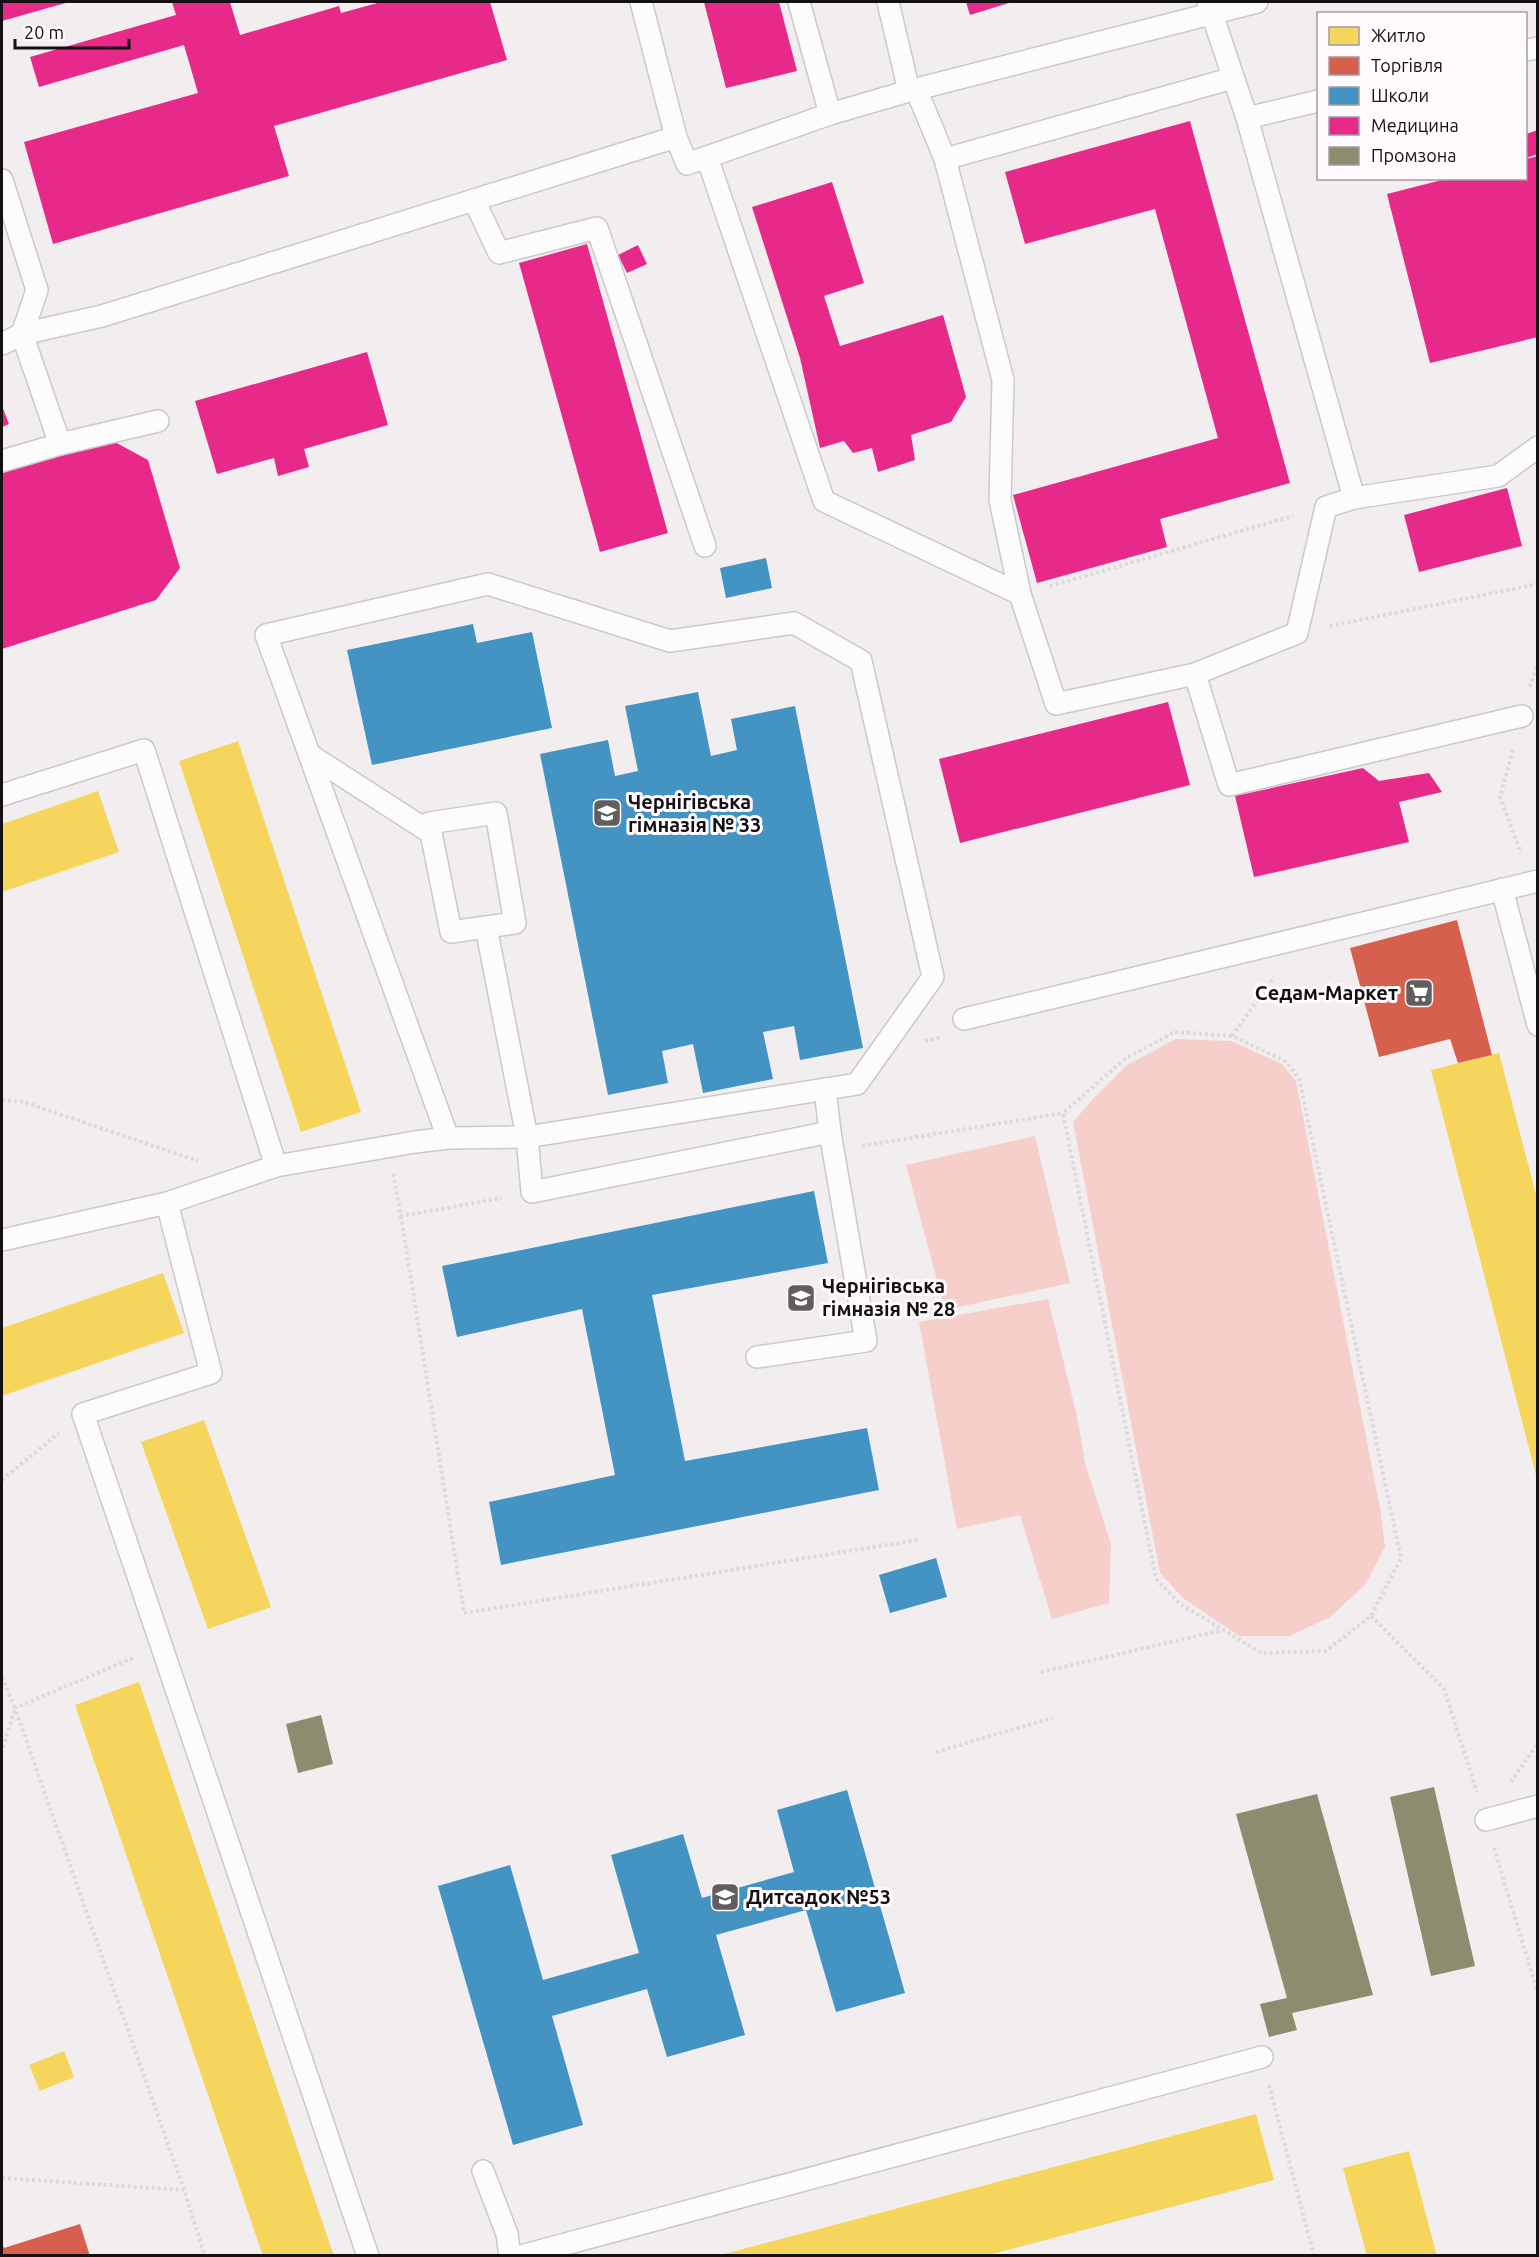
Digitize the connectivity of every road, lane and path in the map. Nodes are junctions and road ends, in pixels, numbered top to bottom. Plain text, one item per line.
1 (641, 2) edge
2 (799, 2) edge
3 (888, 2) edge
4 (1257, 2) edge
5 (1210, 7) edge
6 (1233, 78) junction
7 (913, 90) junction
8 (1317, 101) edge
9 (830, 114) junction
10 (1247, 118) junction
11 (676, 136) junction
12 (707, 157) junction
13 (945, 159) junction
14 (2, 180) edge
15 (474, 200) junction
16 (22, 334) junction
17 (2, 344) edge
18 (158, 421) dead end
19 (60, 444) junction
20 (1538, 447) edge
21 (2, 461) edge
22 (1354, 498) junction
23 (1326, 507) junction
24 (705, 546) dead end
25 (1538, 584) edge
26 (1020, 594) junction
27 (1297, 633) junction
28 (1195, 674) junction
29 (1522, 716) dead end
30 (310, 755) junction
31 (2, 795) edge
32 (1500, 797) dead end
33 (431, 833) junction
34 (1534, 882) edge
35 (1502, 889) junction
36 (486, 927) junction
37 (1278, 970) dead end
38 (964, 1019) dead end
39 (1538, 1025) edge
40 (1232, 1036) junction
41 (825, 1089) junction
42 (2, 1100) edge
43 (1063, 1113) junction
44 (527, 1137) junction
45 (448, 1138) junction
46 (832, 1141) junction
47 (388, 1146) junction
48 (276, 1166) junction
49 (244, 1177) junction
50 (532, 1192) junction
51 (167, 1203) junction
52 (401, 1216) junction
53 (2, 1240) edge
54 (756, 1357) dead end
55 (83, 1414) junction
56 (2, 1480) edge
57 (918, 1540) dead end
58 (1371, 1616) junction
59 (1223, 1630) junction
60 (161, 1646) junction
61 (1041, 1672) dead end
62 (2, 1677) edge
63 (15, 1708) junction
64 (1052, 1719) dead end
65 (2, 1750) edge
66 (936, 1752) dead end
67 (1538, 1806) edge
68 (1486, 1820) junction
69 (1538, 1994) edge
70 (1262, 2057) joint
71 (483, 2171) dead end
72 (2, 2178) edge
73 (184, 2190) junction
74 (205, 2256) edge
75 (368, 2256) edge
76 (510, 2256) edge
77 (521, 2256) edge
78 (1314, 2256) edge

1 - 11 lane
2 - 9 lane
3 - 7 lane
4 - 5 lane
5 - 6 lane
5 - 7 lane
6 - 10 lane
6 - 13 lane
7 - 9 lane
7 - 13 lane
8 - 10 lane
9 - 12 lane
10 - 22 lane
11 - 12 lane
11 - 15 lane
12 - 26 lane
13 - 26 lane
14 - 16 lane
15 - 16 lane
15 - 24 lane
16 - 17 lane
16 - 19 lane
18 - 19 lane
19 - 21 lane
20 - 22 lane
22 - 23 lane
23 - 26 path
23 - 27 lane
25 - 27 path
26 - 28 lane
27 - 28 lane
28 - 29 lane
30 - 33 lane
30 - 41 lane
30 - 45 lane
31 - 48 lane
32 - 34 path
33 - 36 lane
33 - 36 lane
34 - 35 lane
35 - 38 lane
35 - 39 lane
36 - 44 lane
37 - 40 path
40 - 43 path
40 - 58 path
41 - 44 lane
41 - 46 lane
42 - 49 path
43 - 46 path
43 - 59 path
44 - 45 lane
44 - 50 lane
45 - 47 lane
46 - 50 lane
46 - 54 lane
47 - 48 lane
47 - 52 path
48 - 49 lane
49 - 51 lane
50 - 52 path
51 - 53 lane
51 - 55 lane
52 - 57 path
55 - 56 path
55 - 60 lane
58 - 59 path
58 - 68 path
59 - 61 path
60 - 63 path
60 - 75 lane
62 - 63 path
63 - 65 path
63 - 73 path
64 - 66 path
67 - 68 lane
68 - 69 path
70 - 77 lane
70 - 78 path
71 - 76 lane
72 - 73 path
73 - 74 path

